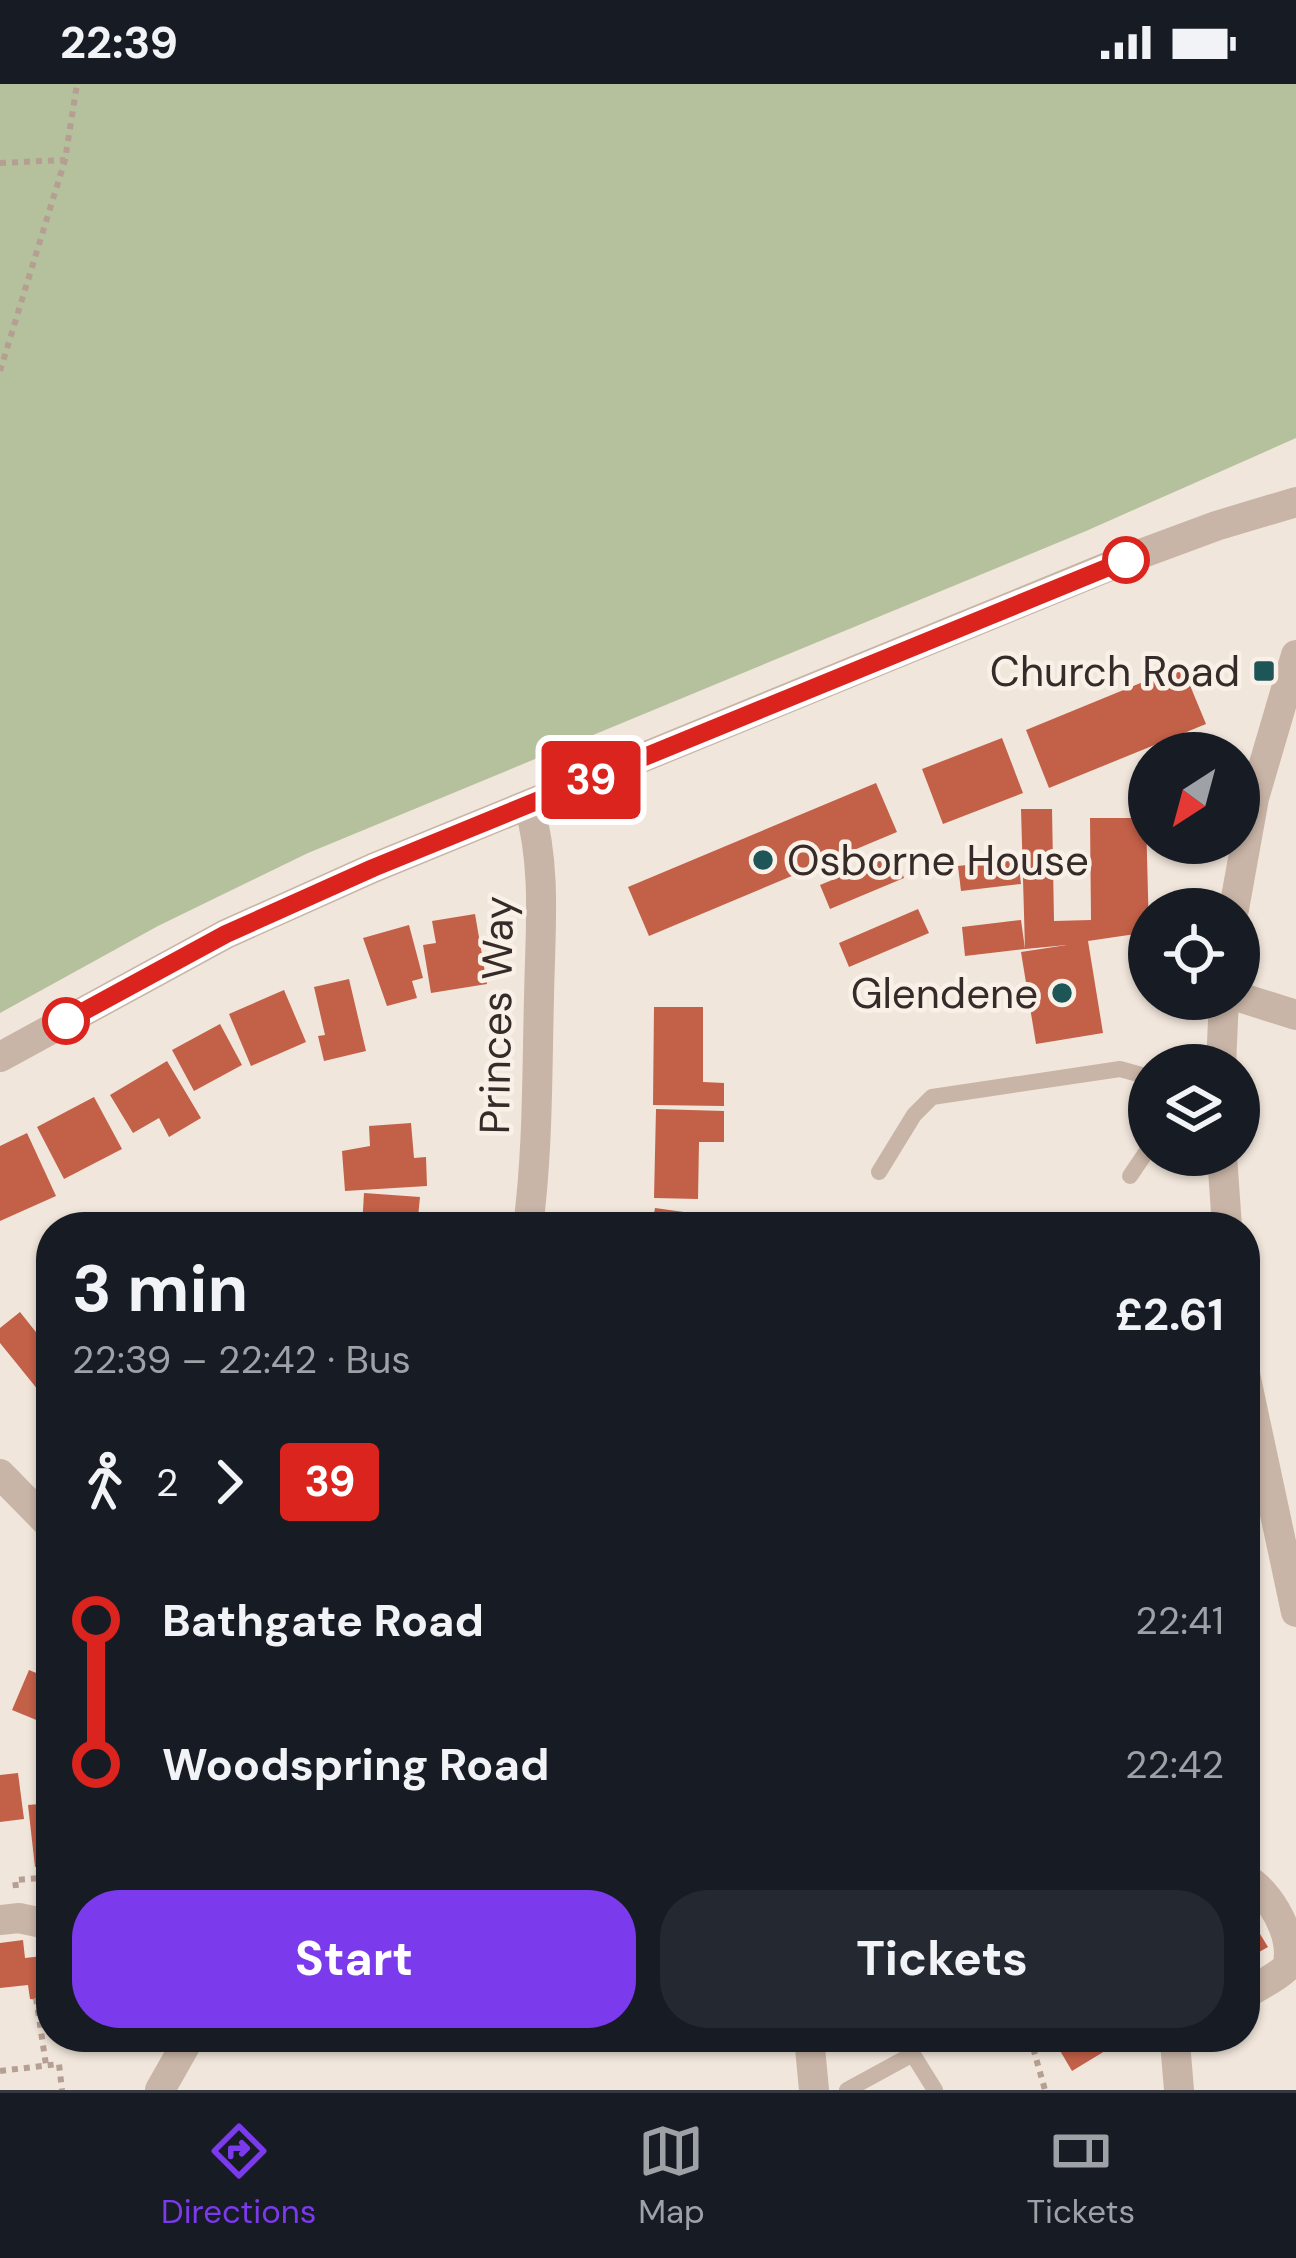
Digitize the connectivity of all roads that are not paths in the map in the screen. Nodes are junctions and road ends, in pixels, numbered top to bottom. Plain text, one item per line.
1 (1296, 502) edge
2 (1296, 655) edge
3 (1286, 717) edge
4 (529, 806) junction
5 (1238, 888) edge
6 (1260, 1004) edge
7 (1296, 1015) edge
8 (0, 1057) edge
9 (1128, 1072) edge
10 (879, 1172) dead end
11 (1223, 1176) edge
12 (530, 1212) edge
13 (1226, 1212) edge
14 (1260, 1444) edge
15 (0, 1474) edge
16 (36, 1511) edge
17 (1296, 1612) edge
18 (1260, 1889) edge
19 (0, 1920) edge
20 (36, 1922) edge
21 (1260, 1985) edge
22 (182, 2052) edge
23 (810, 2052) edge
24 (1176, 2052) edge
25 (913, 2054) joint
26 (160, 2090) edge
27 (814, 2090) edge
28 (847, 2090) edge
29 (935, 2090) edge
30 (1179, 2090) edge

1 - 4 street
2 - 3 street
3 - 5 street
4 - 8 street
4 - 12 street, Princes Way
6 - 7 street
9 - 10 lane
11 - 13 street
14 - 17 street
15 - 16 street
18 - 21 street
19 - 20 street
22 - 26 street
23 - 27 street
24 - 30 street
25 - 28 lane
25 - 29 lane

